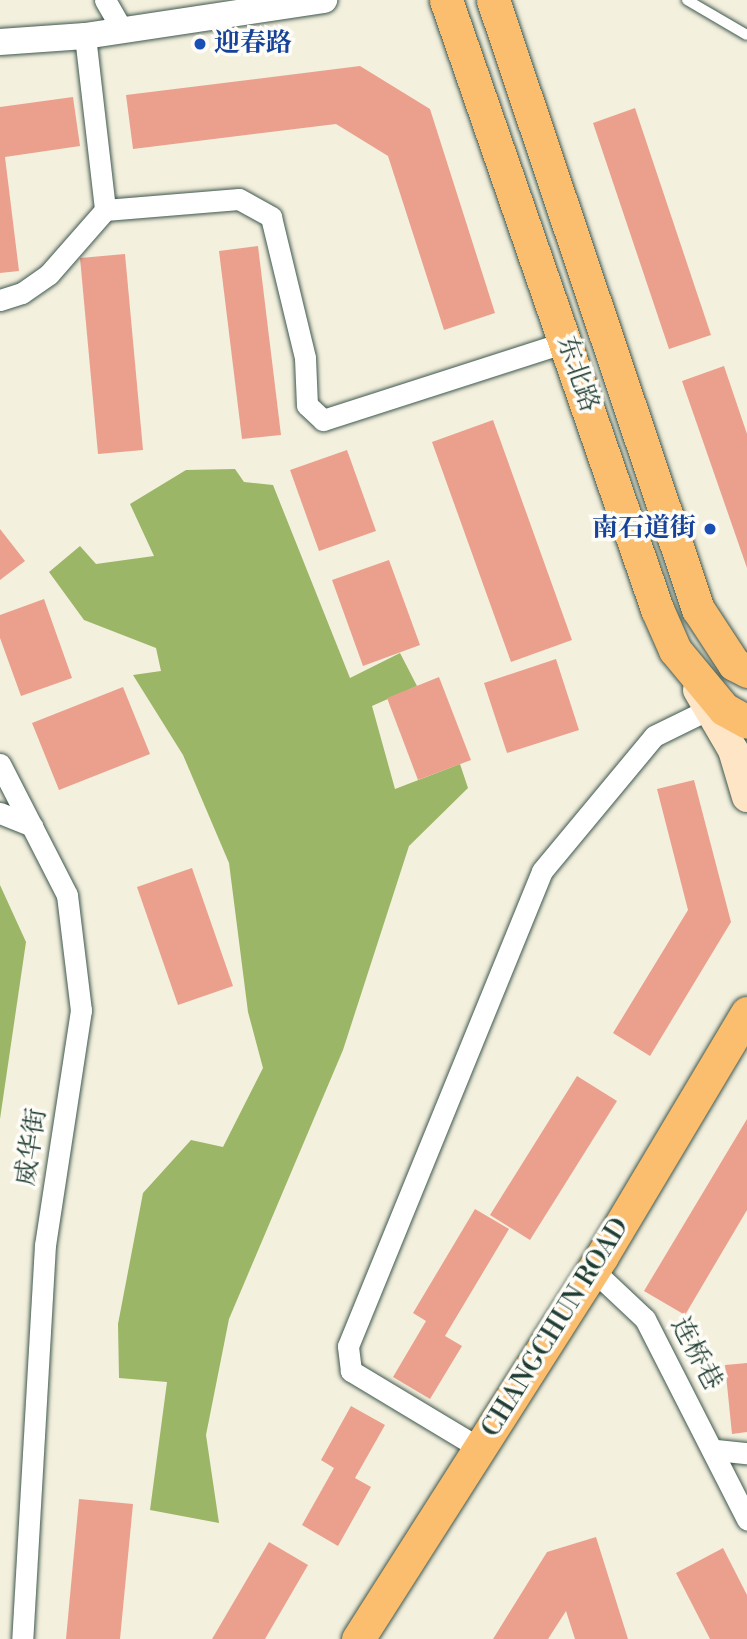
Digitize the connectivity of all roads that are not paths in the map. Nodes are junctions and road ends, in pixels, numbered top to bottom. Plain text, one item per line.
1 (105, 0) edge
2 (324, 0) edge
3 (446, 0) edge
4 (493, 0) edge
5 (687, 0) edge
6 (123, 31) junction
7 (747, 35) edge
8 (85, 36) junction
9 (0, 42) edge
10 (105, 210) junction
11 (0, 299) edge
12 (565, 342) junction
13 (675, 650) junction
14 (747, 671) edge
15 (709, 709) junction
16 (747, 722) edge
17 (0, 764) edge
18 (747, 797) edge
19 (0, 813) edge
20 (33, 826) junction
21 (747, 1013) edge
22 (593, 1270) junction
23 (481, 1448) junction
24 (716, 1451) junction
25 (747, 1453) edge
26 (747, 1518) edge
27 (22, 1639) edge
28 (358, 1639) edge

1 - 6 street
2 - 6 street
3 - 12 main road, 东北路
4 - 14 main road, 东北路
5 - 7 lane
6 - 8 street
8 - 9 street
8 - 10 street
10 - 11 street
10 - 12 street
12 - 13 main road, 东北路
13 - 15 main road
13 - 16 main road, 东北路
15 - 18 main road
15 - 23 street
17 - 20 street, 威华街
19 - 20 street
20 - 27 street, 威华街
21 - 22 main road, CHANGCHUN ROAD
22 - 23 main road, CHANGCHUN ROAD
22 - 24 street, 连桥巷
23 - 28 main road, CHANGCHUN ROAD
24 - 25 street
24 - 26 street, 连桥巷

